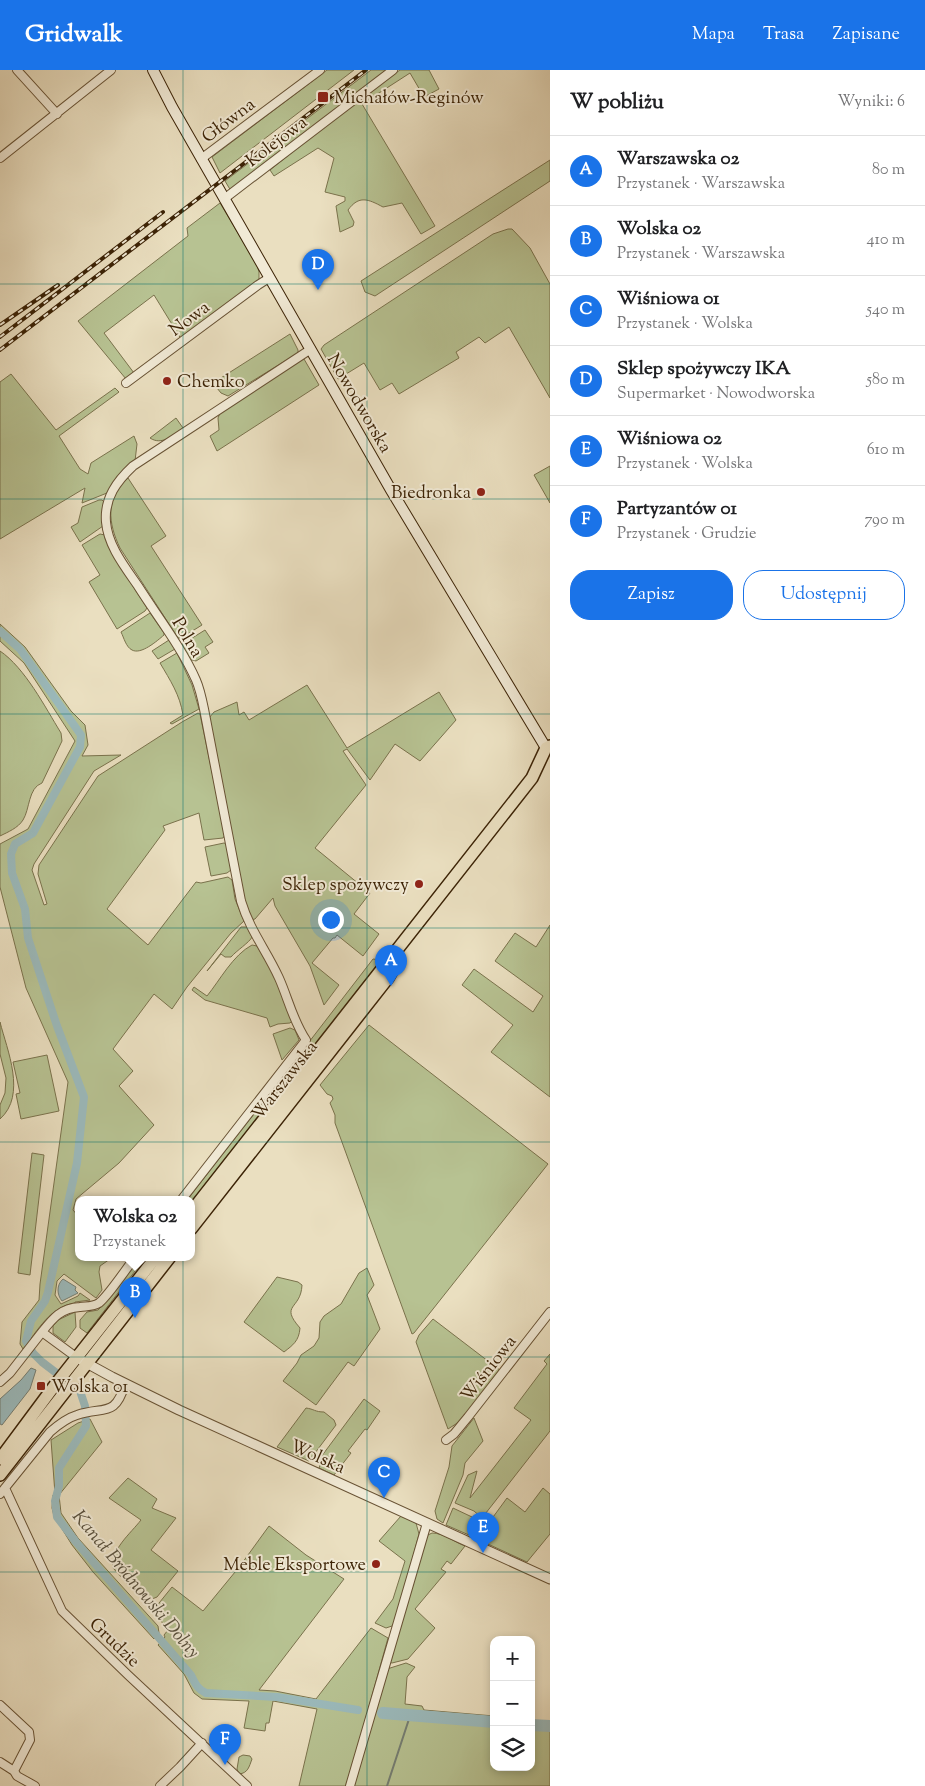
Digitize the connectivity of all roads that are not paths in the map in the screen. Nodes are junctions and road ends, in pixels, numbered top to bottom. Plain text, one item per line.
1 (17, 70) edge
2 (111, 70) edge
3 (153, 70) edge
4 (320, 70) edge
5 (394, 70) edge
6 (57, 114) junction
7 (0, 158) edge
8 (201, 159) junction
9 (224, 199) junction
10 (270, 278) junction
11 (310, 349) junction
12 (126, 383) dead end
13 (548, 747) edge
14 (397, 949) junction
15 (184, 1196) edge
16 (195, 1207) edge
17 (195, 1224) edge
18 (132, 1261) edge
19 (153, 1261) edge
20 (167, 1261) edge
21 (550, 1312) edge
22 (40, 1335) junction
23 (76, 1356) junction
24 (87, 1364) junction
25 (0, 1382) edge
26 (125, 1384) junction
27 (446, 1440) dead end
28 (0, 1459) edge
29 (1, 1473) edge
30 (2, 1491) edge
31 (427, 1523) junction
32 (550, 1579) edge
33 (0, 1705) edge
34 (202, 1743) junction
35 (0, 1762) edge
36 (14, 1771) junction
37 (35, 1786) edge
38 (160, 1786) edge
39 (247, 1786) edge
40 (350, 1786) edge

1 - 6 street
2 - 6 street
3 - 8 main road, Nowodworska
4 - 8 street, Główna
5 - 9 street, Kolejowa
6 - 7 street
8 - 9 main road, Nowodworska
9 - 10 main road, Nowodworska
10 - 11 main road, Nowodworska
10 - 12 street, Nowa
11 - 13 main road, Nowodworska
11 - 15 street, Polna
13 - 14 main road, Warszawska
14 - 16 main road, Warszawska
14 - 17 main road, Warszawska
18 - 22 street
19 - 23 main road
20 - 24 main road
21 - 27 street, Wiśniowa
22 - 23 street
22 - 25 street
23 - 24 street, Wolska
23 - 28 main road
24 - 26 street, Wolska
24 - 29 main road
26 - 30 street
26 - 31 street, Wolska
30 - 34 street, Grudzie
31 - 32 street, Wolska
31 - 40 street
33 - 36 street
34 - 38 street
34 - 39 street, Grudzie
35 - 36 street
36 - 37 street

